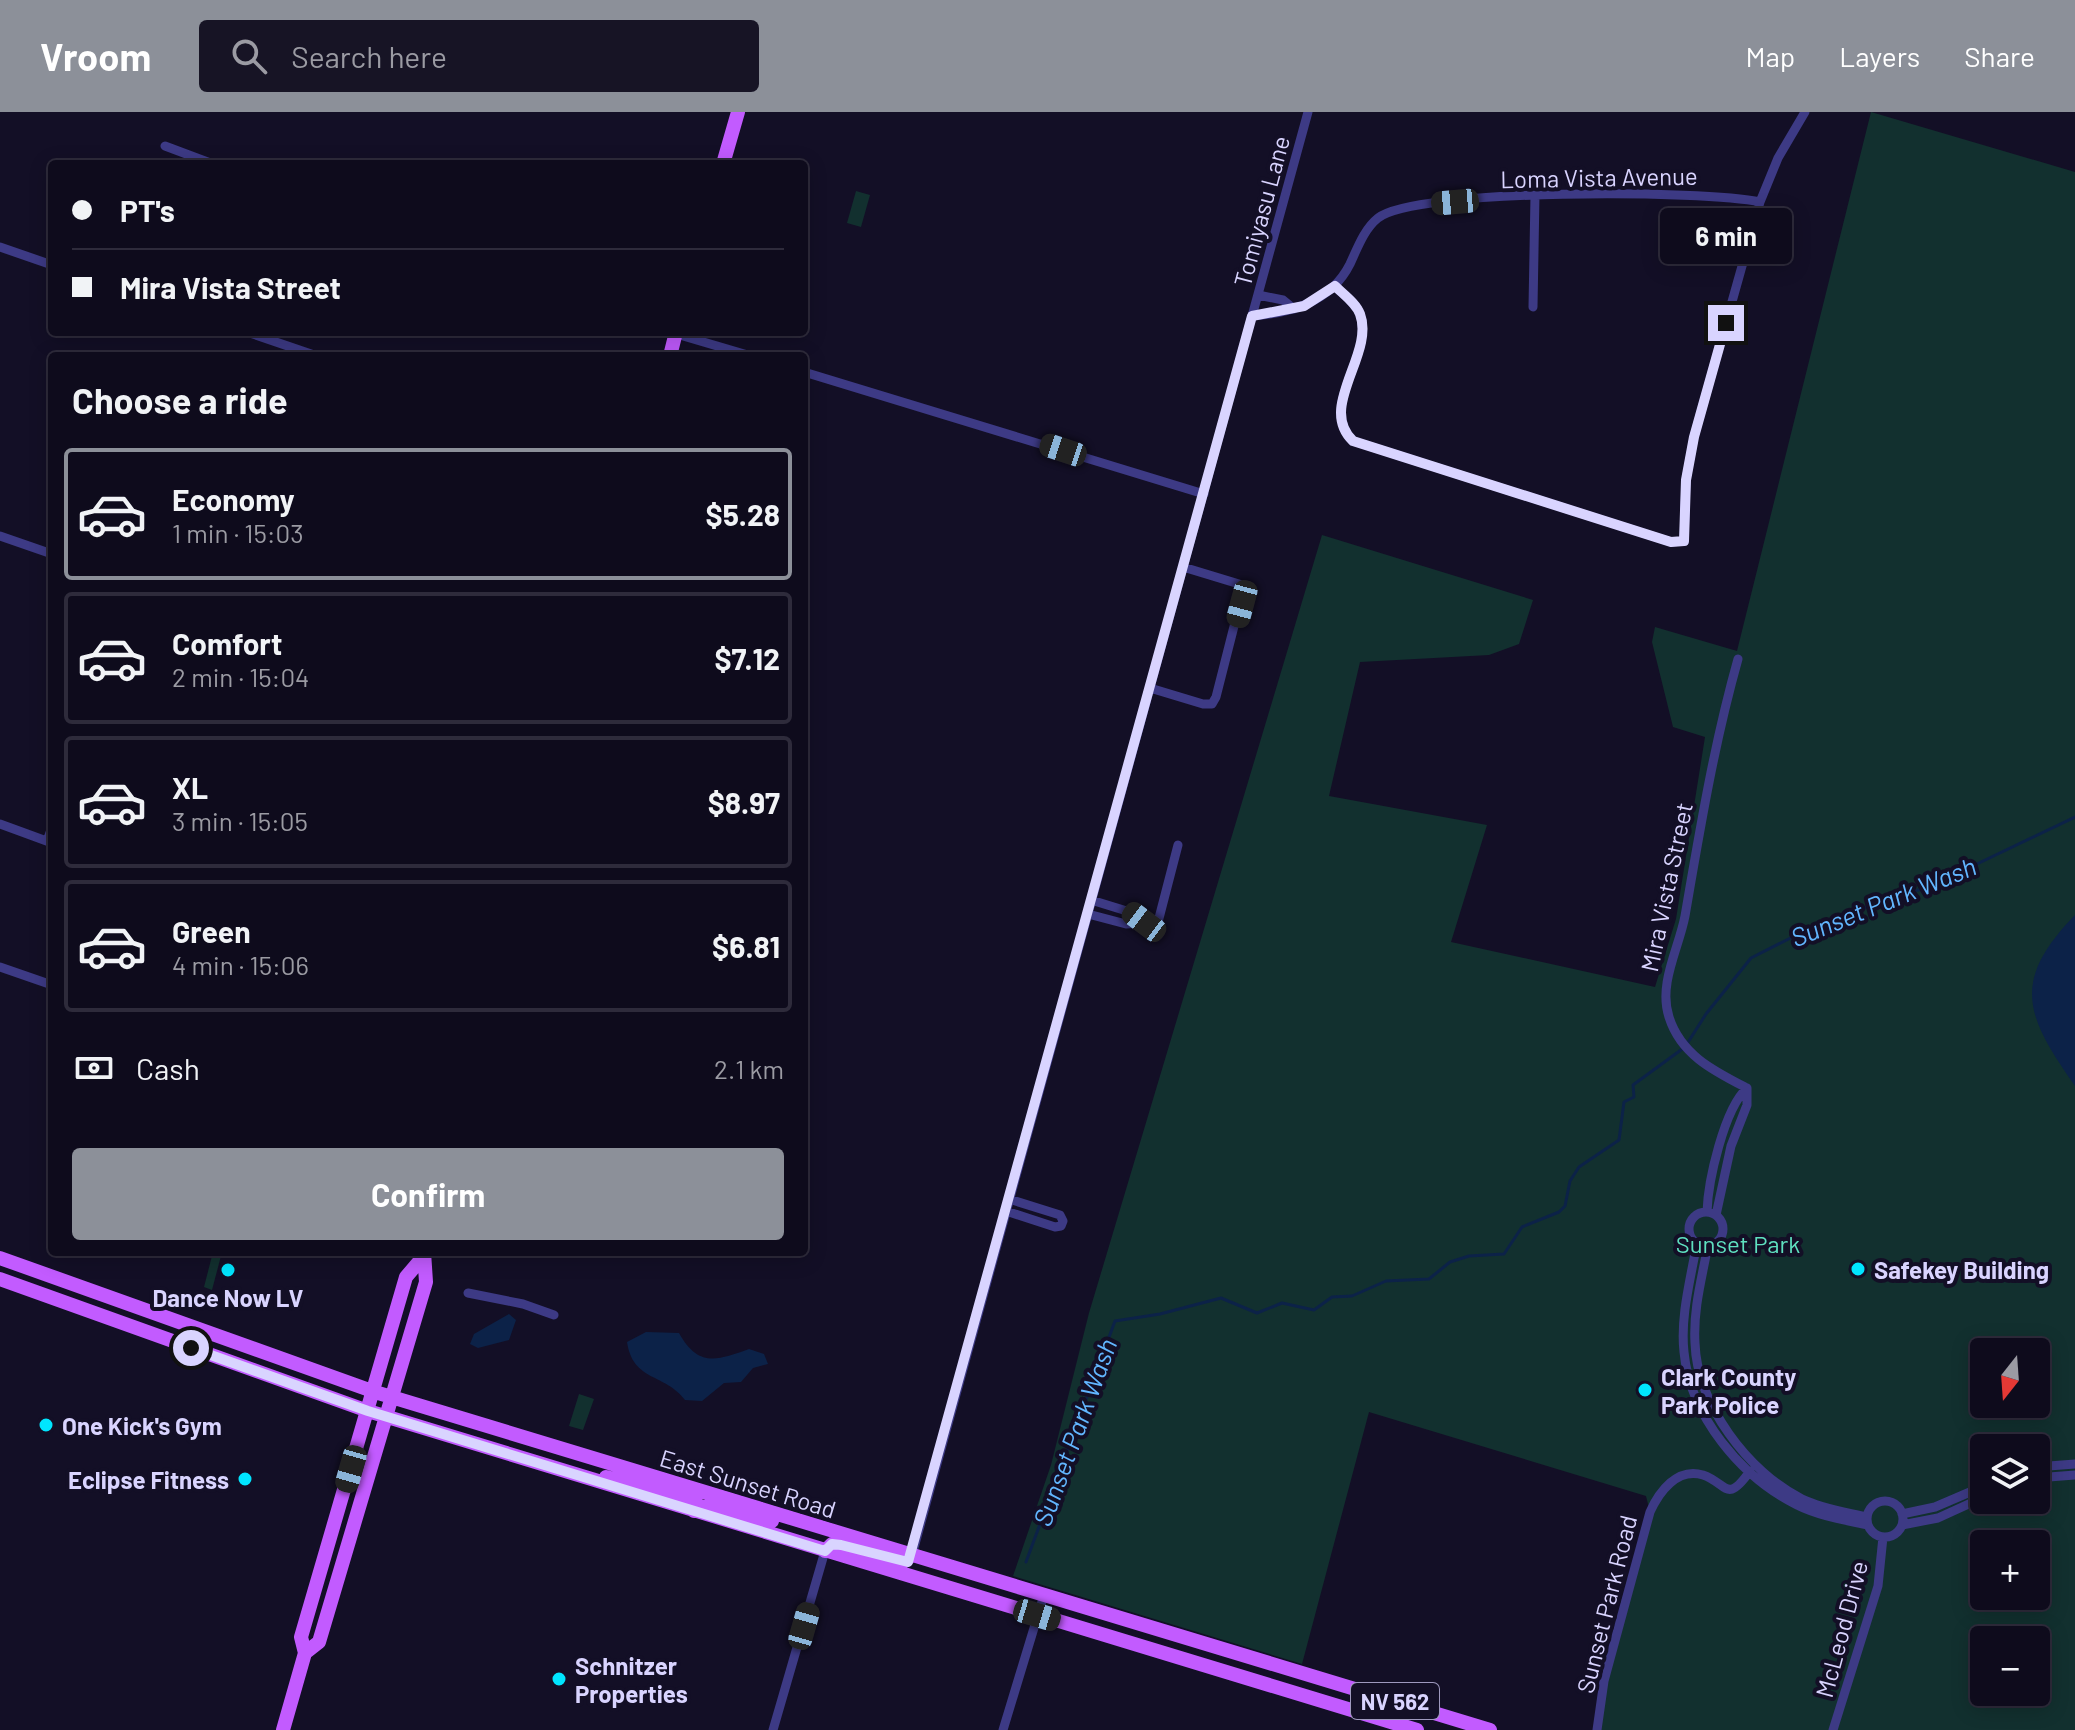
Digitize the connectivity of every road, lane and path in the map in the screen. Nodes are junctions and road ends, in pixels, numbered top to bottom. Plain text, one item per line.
1 (738, 112) edge
2 (1308, 112) edge
3 (1805, 112) edge
4 (165, 146) dead end
5 (202, 160) edge
6 (724, 160) edge
7 (1535, 195) junction
8 (1760, 202) junction
9 (0, 247) edge
10 (48, 264) edge
11 (1335, 286) junction
12 (1258, 295) junction
13 (1533, 307) dead end
14 (1294, 309) junction
15 (1252, 316) junction
16 (259, 336) edge
17 (684, 336) edge
18 (305, 352) edge
19 (738, 352) edge
20 (808, 373) edge
21 (1204, 494) junction
22 (0, 536) edge
23 (48, 553) edge
24 (1183, 567) junction
25 (1738, 659) dead end
26 (1150, 688) junction
27 (0, 824) edge
28 (48, 842) edge
29 (1178, 845) dead end
30 (1091, 900) junction
31 (1088, 914) junction
32 (1144, 922) junction
33 (0, 967) edge
34 (48, 984) edge
35 (1009, 1199) junction
36 (1006, 1211) junction
37 (1711, 1214) junction
38 (1697, 1242) junction
39 (1708, 1245) junction
40 (423, 1256) edge
41 (424, 1256) edge
42 (0, 1258) edge
43 (0, 1279) edge
44 (468, 1293) dead end
45 (55, 1299) junction
46 (119, 1301) junction
47 (554, 1315) dead end
48 (123, 1323) junction
49 (207, 1332) junction
50 (375, 1392) junction
51 (391, 1397) junction
52 (368, 1411) junction
53 (385, 1416) junction
54 (2075, 1464) edge
55 (2050, 1466) edge
56 (1754, 1468) junction
57 (2075, 1475) edge
58 (586, 1477) junction
59 (2050, 1477) edge
60 (701, 1491) junction
61 (1970, 1492) edge
62 (1970, 1503) edge
63 (694, 1512) junction
64 (1902, 1514) junction
65 (1868, 1521) junction
66 (1902, 1525) junction
67 (831, 1531) junction
68 (1883, 1537) junction
69 (825, 1551) junction
70 (912, 1555) junction
71 (1044, 1595) junction
72 (1037, 1615) junction
73 (305, 1653) junction
74 (1244, 1655) junction
75 (1238, 1676) junction
76 (283, 1730) edge
77 (773, 1730) edge
78 (1003, 1730) edge
79 (1417, 1730) edge
80 (1490, 1730) edge
81 (1597, 1730) edge
82 (1833, 1730) edge

1 - 6 main road
2 - 12 street, Tomiyasu Lane
3 - 8 street
4 - 5 street
7 - 8 street, Loma Vista Avenue
7 - 11 street, Loma Vista Avenue
7 - 13 street
8 - 11 street
9 - 10 street
11 - 14 street
12 - 14 street
12 - 15 street, Tomiyasu Lane
14 - 15 street
15 - 21 street, Tomiyasu Lane
16 - 18 street
17 - 19 street
20 - 21 street
21 - 24 street, Tomiyasu Lane
22 - 23 street
24 - 26 street, Tomiyasu Lane
24 - 26 street
25 - 37 street, Mira Vista Street
26 - 30 street, Tomiyasu Lane
27 - 28 street
29 - 32 street
30 - 31 street, Tomiyasu Lane
30 - 32 street
31 - 32 street
31 - 35 street, Tomiyasu Lane
33 - 34 street
35 - 36 street, Tomiyasu Lane
35 - 36 street
36 - 70 street, Tomiyasu Lane
37 - 38 street, Mira Vista Street
37 - 39 street, Mira Vista Street
38 - 39 street
38 - 56 street, Mira Vista Street
39 - 56 street, Mira Vista Street
40 - 50 main road
41 - 51 main road
42 - 46 main road, East Sunset Road / NV 562
43 - 45 main road, East Sunset Road / NV 562
44 - 47 street
45 - 46 main road
45 - 48 main road, East Sunset Road / NV 562
46 - 49 main road, East Sunset Road / NV 562
48 - 49 main road
48 - 52 main road, East Sunset Road / NV 562
49 - 50 main road, East Sunset Road / NV 562
50 - 51 main road, East Sunset Road / NV 562
50 - 52 main road
51 - 53 main road
51 - 60 main road, East Sunset Road / NV 562
52 - 53 main road, East Sunset Road / NV 562
52 - 73 main road
53 - 58 main road, East Sunset Road / NV 562
53 - 73 main road
54 - 55 street
56 - 65 street
56 - 81 street, Sunset Park Road
57 - 59 street
58 - 60 main road
58 - 63 main road, East Sunset Road / NV 562
60 - 67 main road, East Sunset Road / NV 562
61 - 64 street
62 - 66 street
63 - 67 main road
63 - 69 main road, East Sunset Road / NV 562
64 - 65 street
64 - 66 street
65 - 68 street
66 - 68 street
67 - 70 main road, East Sunset Road / NV 562
68 - 82 street, McLeod Drive
69 - 70 main road
69 - 72 main road, East Sunset Road / NV 562
69 - 77 street
70 - 71 main road, East Sunset Road / NV 562
71 - 72 street
71 - 74 main road, East Sunset Road / NV 562
72 - 75 main road, East Sunset Road / NV 562
72 - 78 street
73 - 76 main road
74 - 75 main road
74 - 80 main road, East Sunset Road / NV 562
75 - 79 main road, East Sunset Road / NV 562

